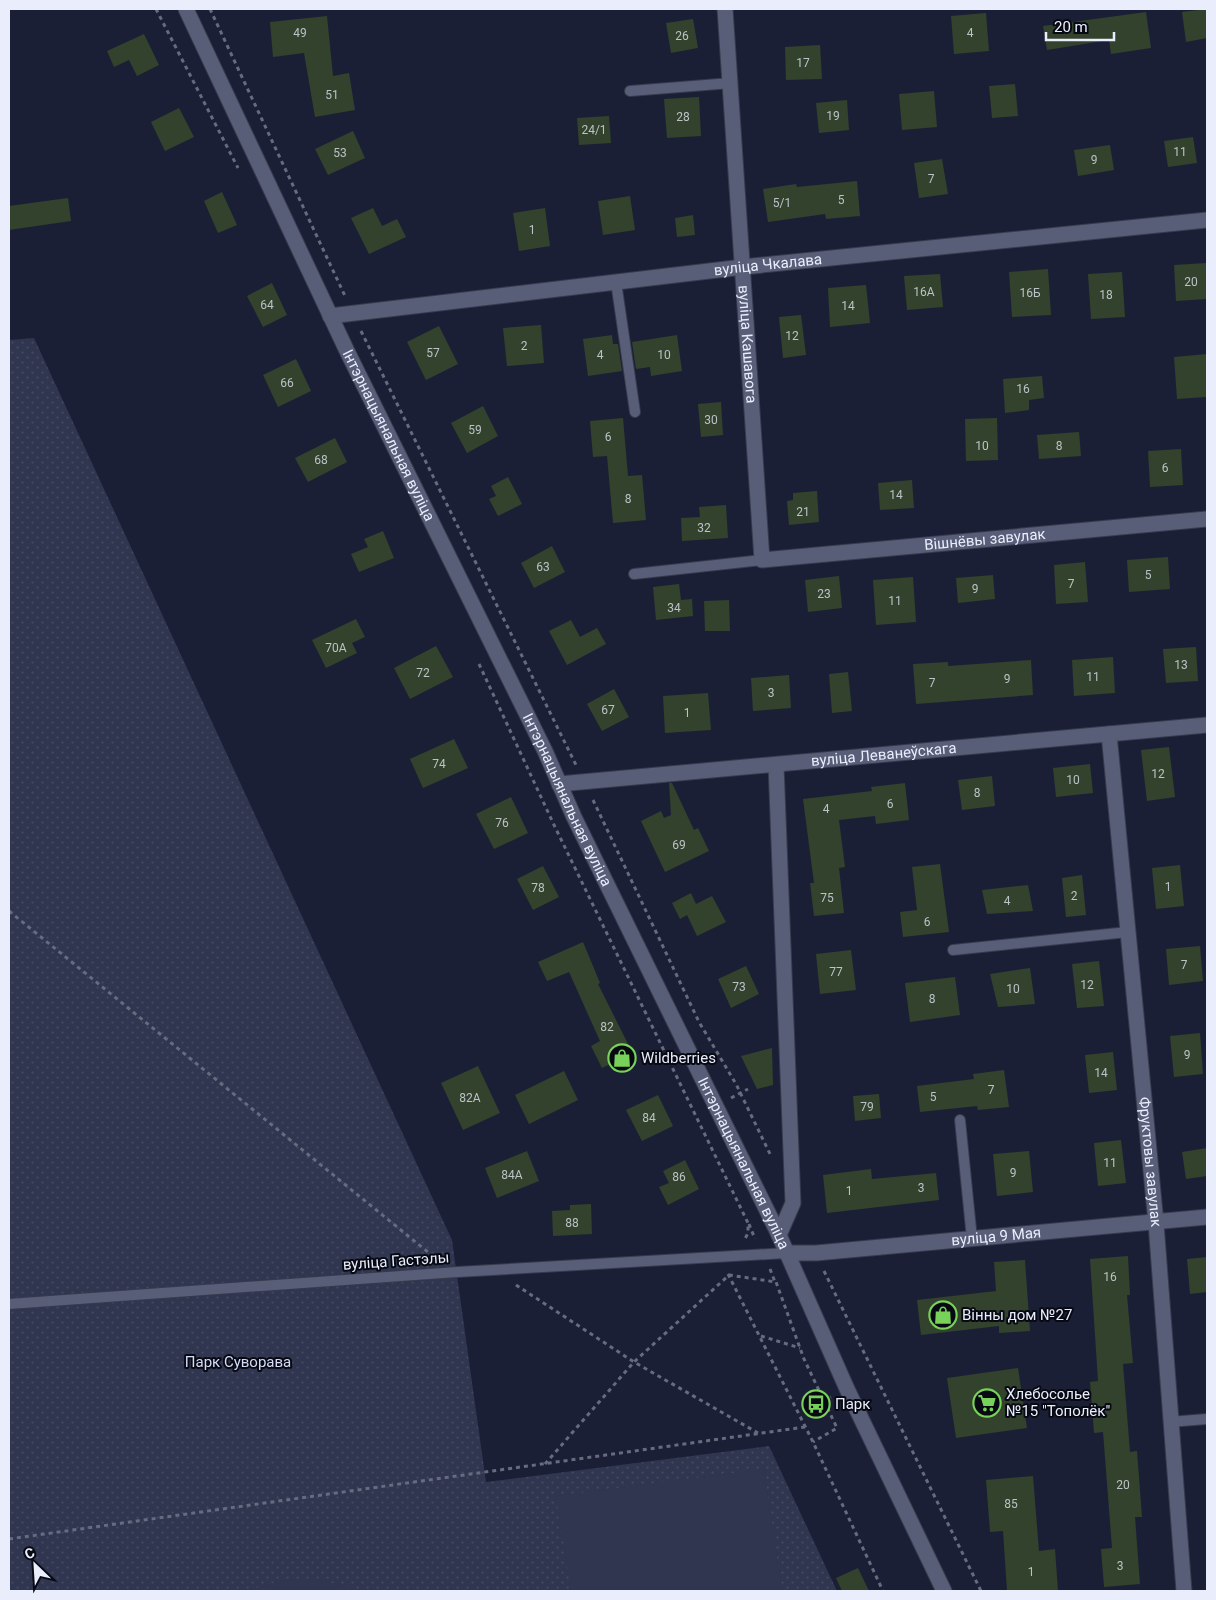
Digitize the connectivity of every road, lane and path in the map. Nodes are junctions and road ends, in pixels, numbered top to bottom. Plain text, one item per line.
1 (156, 9) edge
2 (186, 9) edge
3 (725, 9) edge
4 (731, 83) junction
5 (630, 92) dead end
6 (242, 175) dead end
7 (1207, 220) edge
8 (743, 267) junction
9 (616, 282) junction
10 (330, 316) junction
11 (635, 412) dead end
12 (1207, 519) edge
13 (762, 560) junction
14 (634, 574) dead end
15 (478, 663) dead end
16 (1207, 725) edge
17 (1109, 734) junction
18 (776, 765) junction
19 (559, 784) junction
20 (9, 911) edge
21 (1128, 932) junction
22 (953, 950) dead end
23 (960, 1120) dead end
24 (1207, 1217) edge
25 (1156, 1223) junction
26 (779, 1235) junction
27 (972, 1239) junction
28 (786, 1253) junction
29 (727, 1258) junction
30 (441, 1262) dead end
31 (728, 1275) junction
32 (515, 1284) dead end
33 (9, 1304) edge
34 (760, 1336) junction
35 (801, 1348) junction
36 (634, 1362) junction
37 (1207, 1419) edge
38 (1169, 1422) junction
39 (805, 1427) junction
40 (758, 1433) junction
41 (813, 1442) junction
42 (545, 1464) junction
43 (9, 1539) edge
44 (883, 1591) edge
45 (944, 1591) edge
46 (1184, 1591) edge

1 - 6 path
2 - 10 street, Інтэрнацыянальная вуліца
3 - 4 street, вуліца Кашавога
4 - 5 lane
4 - 8 street, вуліца Кашавога
7 - 8 street, вуліца Чкалава
8 - 9 street, вуліца Чкалава
8 - 13 street, вуліца Кашавога
9 - 10 street, вуліца Чкалава
9 - 11 lane
10 - 19 street, Інтэрнацыянальная вуліца
12 - 13 street, Вішнёвы завулак
13 - 14 lane
15 - 29 path
16 - 17 street, вуліца Леванеўскага
17 - 18 street, вуліца Леванеўскага
17 - 21 street, Фруктовы завулак
18 - 19 street, вуліца Леванеўскага
18 - 26 street
19 - 26 street, Інтэрнацыянальная вуліца
20 - 30 path
21 - 22 lane
21 - 25 street, Фруктовы завулак
23 - 27 lane
24 - 25 street, вуліца 9 Мая
25 - 27 street, вуліца 9 Мая
25 - 38 street, Фруктовы завулак
26 - 28 street, Інтэрнацыянальная вуліца
27 - 28 street, вуліца 9 Мая
28 - 29 lane, вуліца Гастэлы
28 - 45 street, Інтэрнацыянальная вуліца
29 - 31 path
29 - 33 lane, вуліца Гастэлы
31 - 34 path
31 - 35 path
31 - 36 path
32 - 36 path
34 - 35 path
34 - 39 path
35 - 41 path
36 - 40 path
36 - 42 path
37 - 38 lane
38 - 46 street, Фруктовы завулак
39 - 40 path
39 - 41 path
40 - 42 path
41 - 44 path
42 - 43 path

